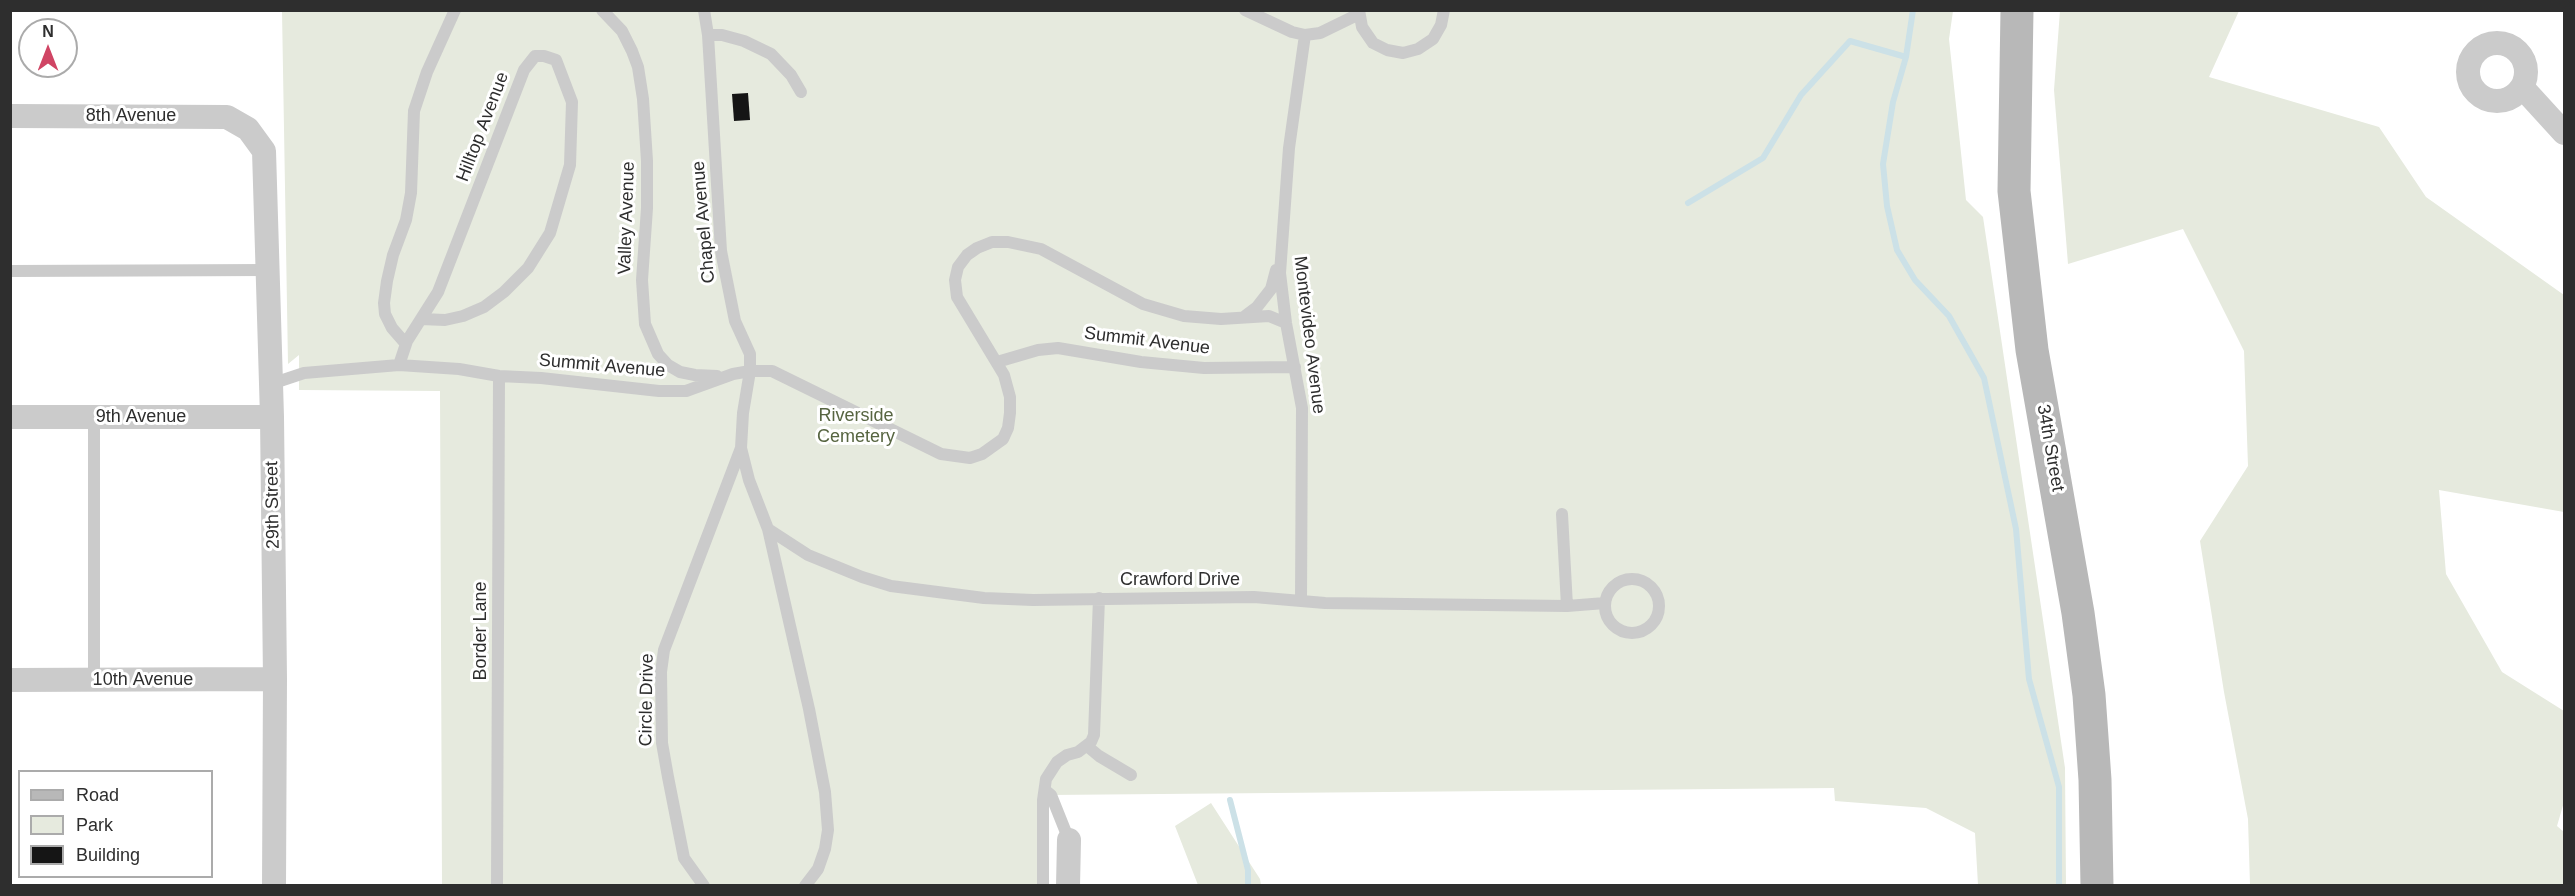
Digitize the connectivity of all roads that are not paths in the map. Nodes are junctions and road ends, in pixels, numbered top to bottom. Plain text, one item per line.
1 (455, 10) edge
2 (602, 10) edge
3 (704, 10) edge
4 (1245, 10) edge
5 (1444, 10) edge
6 (2018, 10) edge
7 (1359, 12) edge
8 (708, 35) junction
9 (1305, 35) junction
10 (2522, 87) dead end
11 (801, 92) dead end
12 (10, 116) edge
13 (248, 129) joint
14 (2565, 133) edge
15 (1280, 254) junction
16 (268, 270) junction
17 (10, 271) edge
18 (422, 318) junction
19 (1243, 318) junction
20 (1286, 323) junction
21 (406, 344) junction
22 (997, 362) junction
23 (399, 365) junction
24 (1295, 367) junction
25 (750, 370) junction
26 (733, 374) junction
27 (499, 376) junction
28 (271, 384) junction
29 (10, 417) edge
30 (94, 417) junction
31 (272, 417) junction
32 (741, 448) junction
33 (1562, 514) dead end
34 (768, 529) junction
35 (1099, 598) junction
36 (1301, 600) junction
37 (1605, 603) junction
38 (1567, 606) junction
39 (275, 679) junction
40 (10, 680) edge
41 (94, 680) junction
42 (1087, 746) junction
43 (1131, 775) dead end
44 (1045, 790) junction
45 (1068, 840) joint
46 (274, 885) edge
47 (497, 885) edge
48 (704, 885) edge
49 (805, 885) edge
50 (1043, 885) edge
51 (1068, 885) edge
52 (2097, 885) edge

1 - 21 lane
2 - 26 lane, Valley Avenue
3 - 8 lane, Chapel Avenue
4 - 9 lane
5 - 7 lane
6 - 52 street, 34th Street
7 - 9 lane
8 - 11 lane
8 - 25 lane, Chapel Avenue
9 - 15 lane, Montevideo Avenue
10 - 14 street
12 - 13 street, 8th Avenue
13 - 16 street, 29th Street
15 - 19 lane
15 - 20 lane, Montevideo Avenue
16 - 17 lane
16 - 28 street, 29th Street
18 - 18 lane, Hilltop Avenue
18 - 21 lane, Hilltop Avenue
19 - 20 lane, Summit Avenue
19 - 22 lane, Summit Avenue
20 - 24 lane, Montevideo Avenue
21 - 23 lane, Hilltop Avenue
22 - 24 lane, Summit Avenue
22 - 25 lane, Summit Avenue
23 - 27 lane, Summit Avenue
23 - 28 lane, Summit Avenue
24 - 36 lane, Montevideo Avenue
25 - 26 lane, Summit Avenue
25 - 32 lane, Chapel Avenue
26 - 27 lane, Summit Avenue
27 - 47 lane, Border Lane
28 - 31 street, 29th Street
29 - 30 street, 9th Avenue
30 - 31 street, 9th Avenue
30 - 41 lane
31 - 39 street, 29th Street
32 - 34 lane, Chapel Avenue
32 - 48 lane, Circle Drive
33 - 38 lane
34 - 35 lane, Crawford Drive
34 - 49 lane
35 - 36 lane, Crawford Drive
35 - 42 lane
36 - 38 lane, Crawford Drive
37 - 37 lane
37 - 38 lane, Crawford Drive
39 - 41 street, 10th Avenue
39 - 46 street, 29th Street
40 - 41 street, 10th Avenue
42 - 43 lane
42 - 44 lane
44 - 45 lane
44 - 50 lane
45 - 51 street

